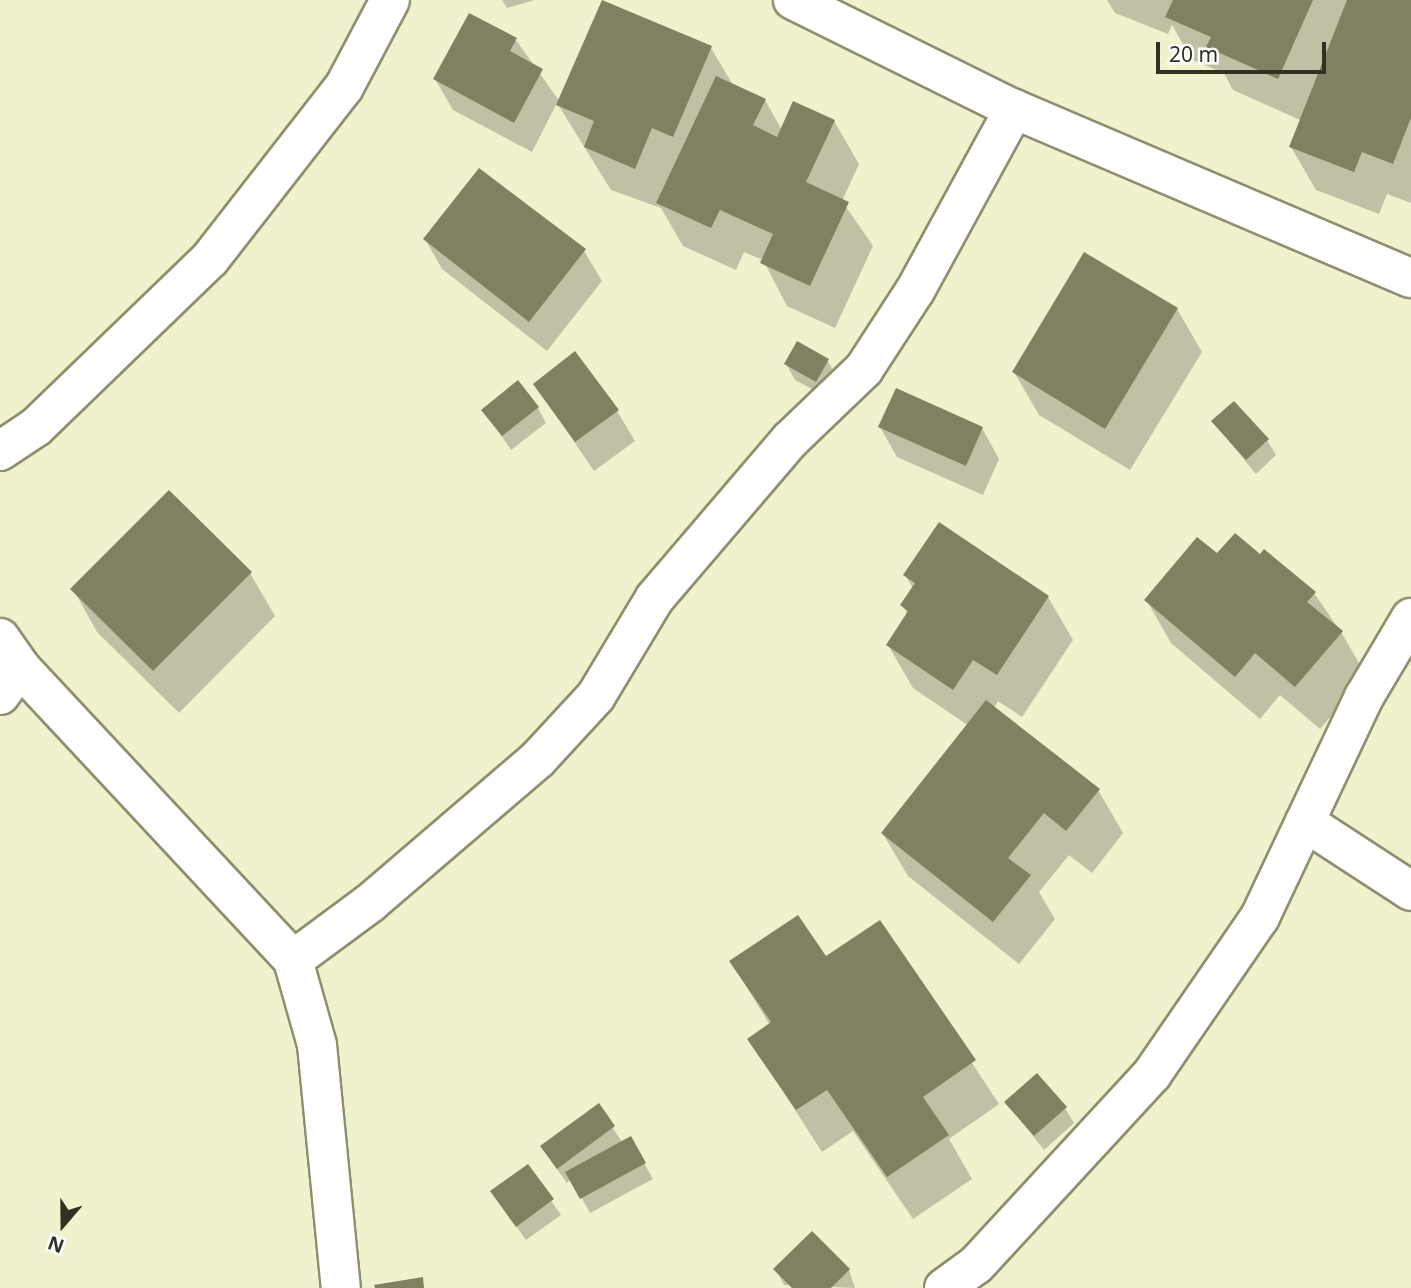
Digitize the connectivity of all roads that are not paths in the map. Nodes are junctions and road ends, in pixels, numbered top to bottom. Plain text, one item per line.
1 (390, 0) edge
2 (793, 0) edge
3 (1014, 109) junction
4 (1411, 278) edge
5 (0, 451) edge
6 (1411, 618) edge
7 (7, 667) edge
8 (1305, 822) junction
9 (1411, 891) edge
10 (293, 960) junction
11 (341, 1288) edge
12 (944, 1288) edge

1 - 5 street
2 - 3 street
3 - 4 street
3 - 10 street
6 - 8 street
7 - 10 street
8 - 9 street
8 - 12 street
10 - 11 street

